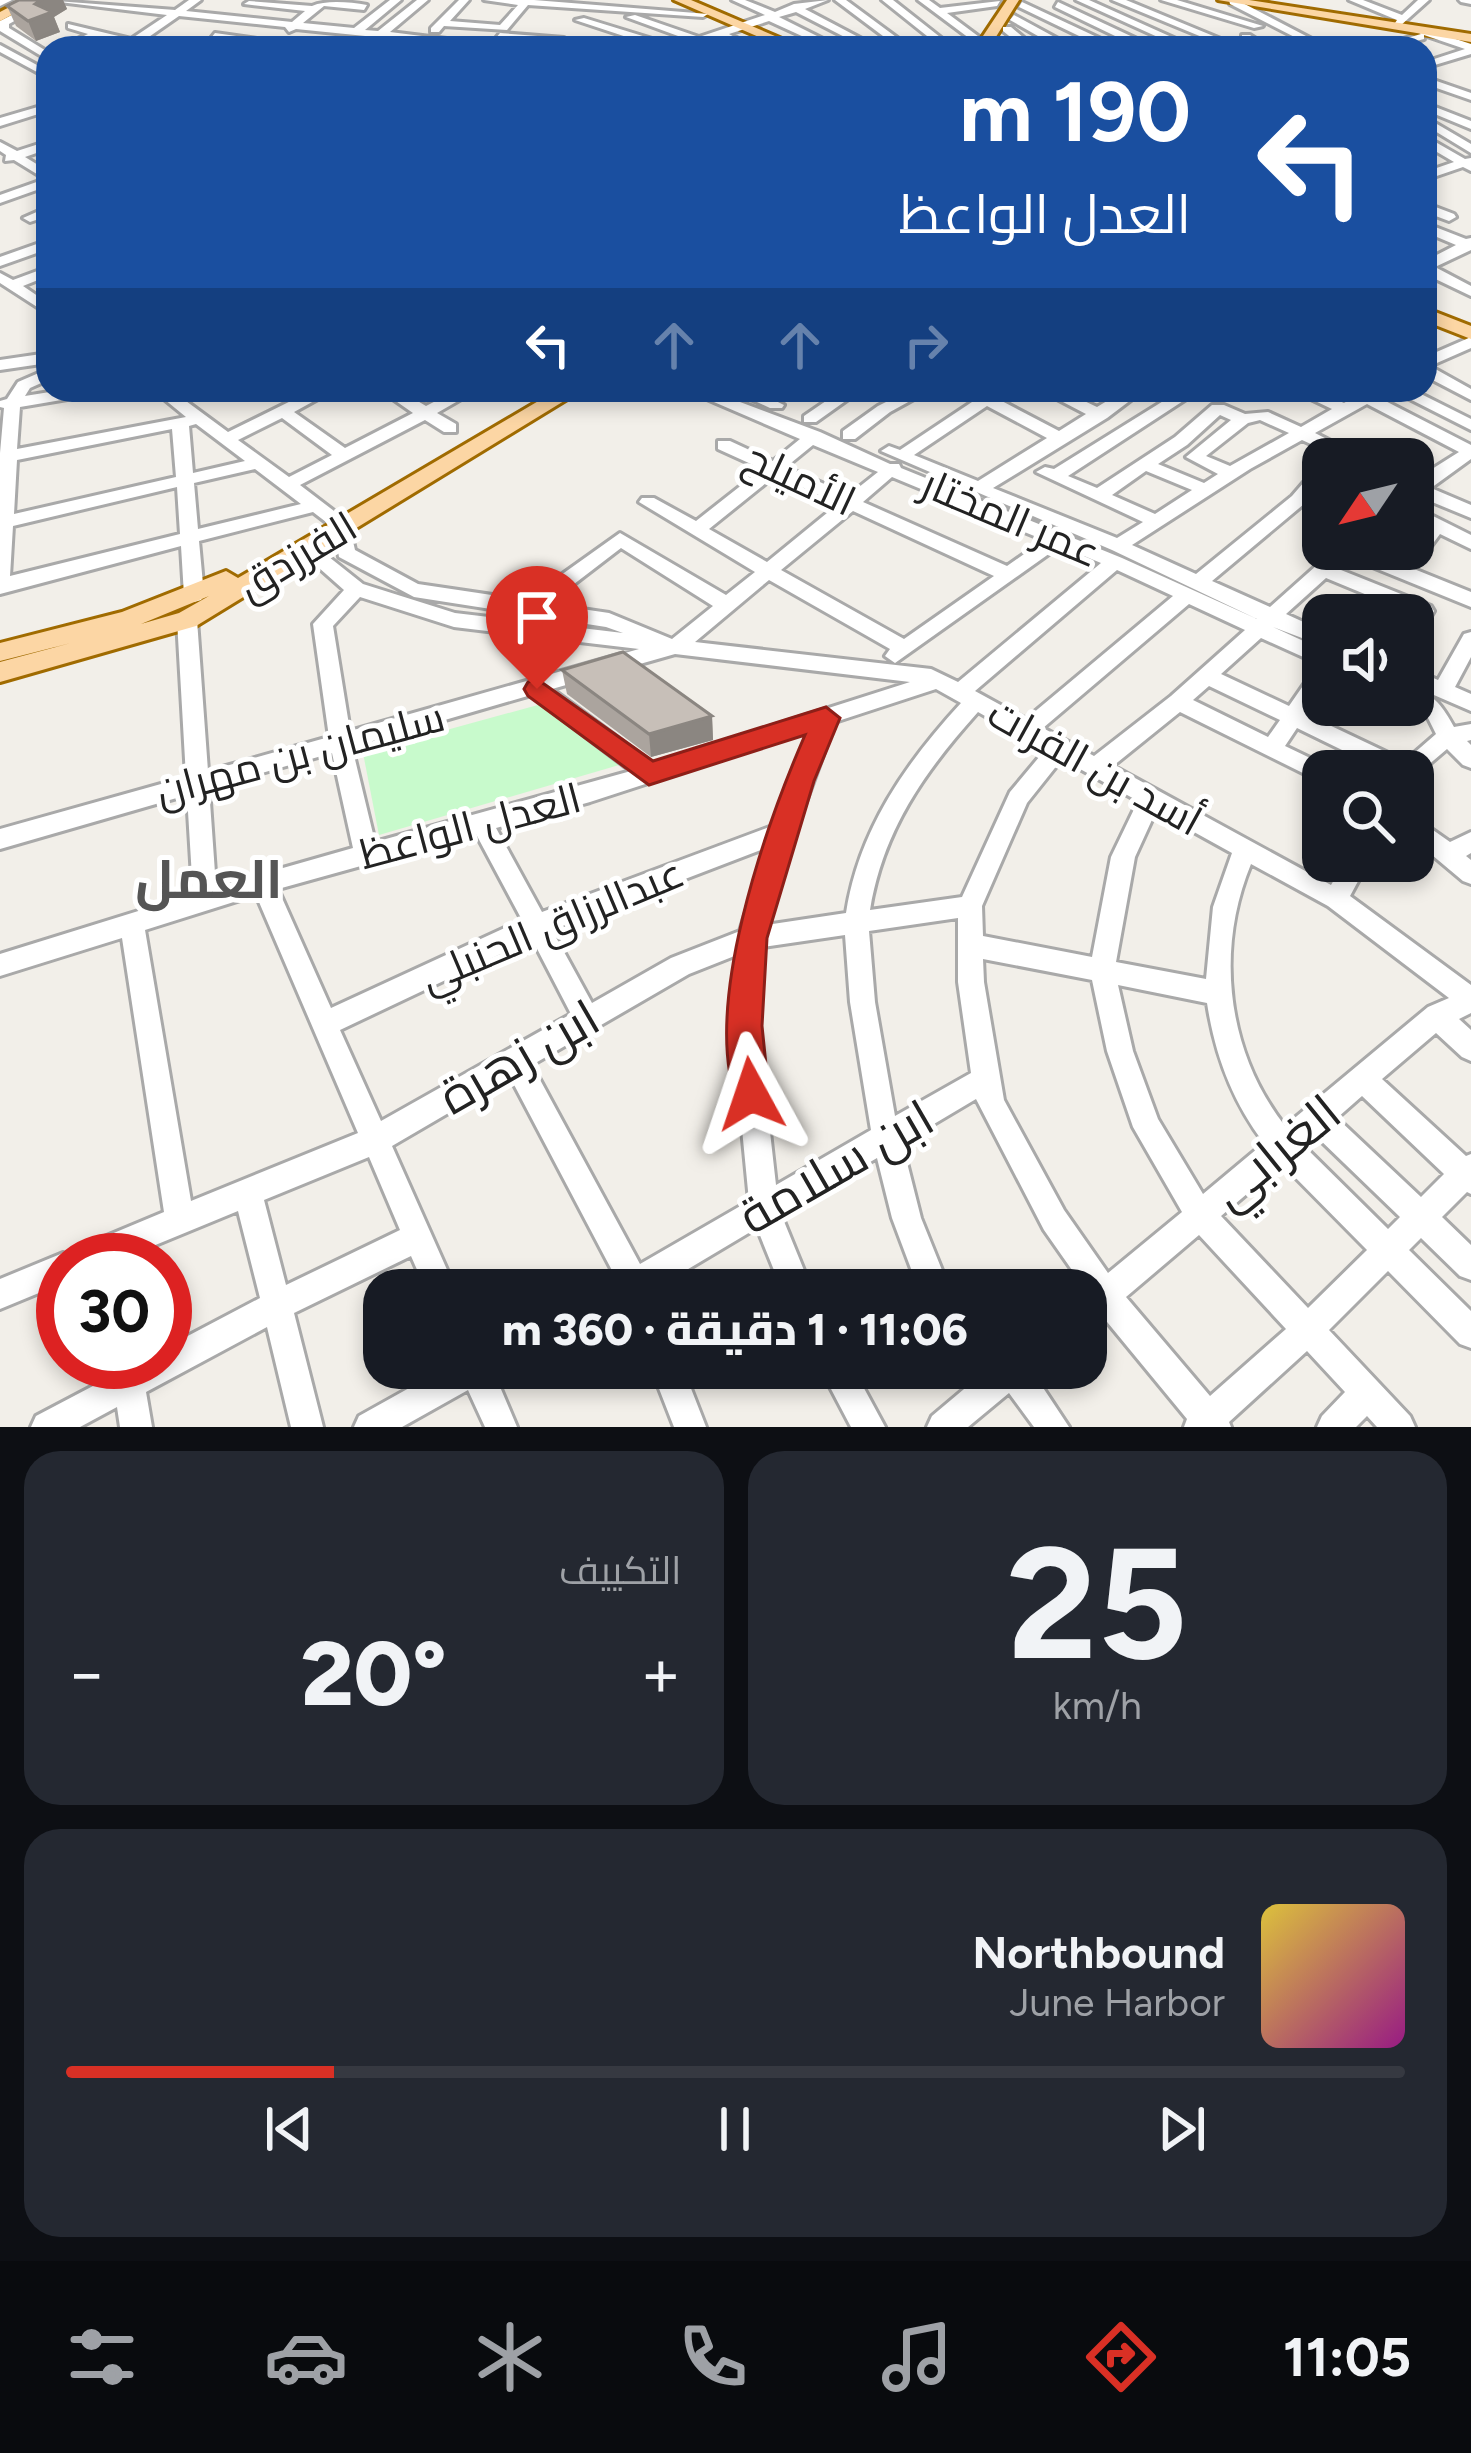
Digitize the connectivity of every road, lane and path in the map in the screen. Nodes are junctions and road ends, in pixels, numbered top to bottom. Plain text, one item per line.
1 (17, 0) edge
2 (33, 0) edge
3 (49, 0) edge
4 (170, 0) edge
5 (396, 0) edge
6 (423, 0) edge
7 (464, 0) edge
8 (493, 0) edge
9 (638, 0) edge
10 (668, 0) edge
11 (681, 0) edge
12 (737, 0) edge
13 (781, 0) edge
14 (823, 0) edge
15 (840, 0) edge
16 (887, 0) edge
17 (923, 0) edge
18 (1081, 0) edge
19 (1118, 0) edge
20 (1166, 0) edge
21 (1224, 0) edge
22 (1249, 0) edge
23 (1424, 0) edge
24 (526, 1) edge
25 (1359, 1) edge
26 (80, 2) edge
27 (193, 2) edge
28 (1233, 2) edge
29 (369, 3) edge
30 (965, 3) edge
31 (133, 4) edge
32 (249, 4) dead end
33 (270, 5) junction
34 (596, 5) edge
35 (1058, 5) junction
36 (1143, 5) edge
37 (318, 6) edge
38 (2, 7) edge
39 (798, 8) junction
40 (626, 9) junction
41 (1011, 9) edge
42 (898, 10) junction
43 (409, 11) junction
44 (936, 11) junction
45 (175, 13) junction
46 (516, 13) junction
47 (703, 14) junction
48 (858, 14) junction
49 (1200, 14) junction
50 (772, 16) junction
51 (1117, 16) junction
52 (213, 17) junction
53 (352, 17) junction
54 (818, 19) junction
55 (243, 20) junction
56 (1400, 21) junction
57 (578, 22) junction
58 (1264, 24) junction
59 (293, 25) junction
60 (506, 25) junction
61 (72, 26) dead end
62 (475, 26) junction
63 (1180, 26) junction
64 (733, 29) junction
65 (346, 31) junction
66 (434, 31) edge
67 (94, 32) junction
68 (1419, 34) junction
69 (386, 35) junction
70 (624, 35) junction
71 (86, 36) edge
72 (105, 36) edge
73 (142, 36) edge
74 (215, 36) edge
75 (278, 36) edge
76 (339, 36) edge
77 (568, 36) edge
78 (621, 36) edge
79 (628, 36) edge
80 (679, 36) edge
81 (716, 36) edge
82 (739, 36) edge
83 (752, 36) edge
84 (756, 36) edge
85 (812, 36) edge
86 (851, 36) edge
87 (889, 36) edge
88 (933, 36) edge
89 (972, 36) edge
90 (995, 36) edge
91 (1025, 36) edge
92 (1050, 36) edge
93 (1081, 36) edge
94 (1123, 36) edge
95 (1166, 36) edge
96 (1207, 36) edge
97 (1247, 36) edge
98 (1294, 36) edge
99 (1413, 36) edge
100 (1434, 36) edge
101 (1437, 36) edge
102 (1471, 37) edge
103 (1449, 38) junction
104 (0, 48) edge
105 (36, 50) edge
106 (1471, 50) edge
107 (21, 57) junction
108 (1437, 61) edge
109 (36, 67) edge
110 (1437, 68) edge
111 (0, 69) edge
112 (1466, 79) edge
113 (1437, 84) edge
114 (1446, 87) junction
115 (1470, 96) edge
116 (1437, 97) edge
117 (1452, 104) junction
118 (1437, 109) edge
119 (36, 111) edge
120 (1471, 111) edge
121 (1437, 116) edge
122 (0, 122) edge
123 (1471, 129) edge
124 (1437, 135) edge
125 (1453, 138) junction
126 (0, 146) edge
127 (1471, 148) edge
128 (36, 149) edge
129 (1437, 153) edge
130 (16, 156) junction
131 (0, 161) edge
132 (1469, 164) edge
133 (36, 170) edge
134 (1437, 173) edge
135 (36, 184) edge
136 (0, 199) edge
137 (1437, 211) edge
138 (1452, 215) junction
139 (36, 216) edge
140 (30, 218) dead end
141 (1471, 220) edge
142 (1437, 223) edge
143 (1437, 233) edge
144 (1469, 244) edge
145 (36, 248) edge
146 (1447, 255) junction
147 (1437, 260) edge
148 (0, 262) edge
149 (1471, 266) edge
150 (1437, 274) edge
151 (1447, 280) junction
152 (8, 286) edge
153 (1437, 286) edge
154 (1471, 292) edge
155 (36, 303) edge
156 (1437, 316) edge
157 (1471, 333) edge
158 (1437, 359) edge
159 (36, 360) edge
160 (1437, 360) edge
161 (1437, 361) edge
162 (1471, 364) edge
163 (0, 365) edge
164 (36, 380) edge
165 (1470, 393) edge
166 (36, 399) edge
167 (173, 402) edge
168 (301, 402) edge
169 (407, 402) edge
170 (448, 402) edge
171 (524, 402) edge
172 (549, 402) edge
173 (732, 402) edge
174 (781, 402) edge
175 (840, 402) edge
176 (898, 402) edge
177 (982, 402) edge
178 (1005, 402) edge
179 (1073, 402) edge
180 (1114, 402) edge
181 (1173, 402) edge
182 (1328, 402) edge
183 (1352, 402) edge
184 (1377, 402) edge
185 (1424, 402) edge
186 (6, 404) edge
187 (1345, 409) junction
188 (283, 411) junction
189 (426, 414) junction
190 (1101, 415) junction
191 (1243, 419) junction
192 (190, 421) junction
193 (1471, 425) edge
194 (812, 427) junction
195 (450, 428) dead end
196 (1301, 433) junction
197 (849, 435) junction
198 (1310, 438) edge
199 (226, 439) junction
200 (1061, 439) junction
201 (724, 445) dead end
202 (1470, 451) edge
203 (343, 455) junction
204 (3, 458) edge
205 (897, 462) junction
206 (258, 463) junction
207 (1023, 463) junction
208 (1146, 465) junction
209 (778, 469) junction
210 (1231, 473) junction
211 (1055, 476) junction
212 (1434, 477) edge
213 (185, 479) junction
214 (287, 485) junction
215 (980, 488) junction
216 (1204, 489) junction
217 (1099, 495) junction
218 (1302, 495) edge
219 (1434, 497) edge
220 (1298, 500) junction
221 (648, 502) dead end
222 (1302, 502) edge
223 (853, 504) junction
224 (1471, 512) edge
225 (330, 517) junction
226 (1154, 520) junction
227 (3, 523) edge
228 (1434, 523) edge
229 (1437, 525) junction
230 (698, 529) junction
231 (189, 537) junction
232 (1059, 538) junction
233 (1471, 543) edge
234 (1116, 554) junction
235 (288, 562) junction
236 (771, 570) junction
237 (1323, 570) joint
238 (1397, 570) edge
239 (1402, 572) junction
240 (1007, 574) junction
241 (0, 586) edge
242 (1193, 588) junction
243 (356, 589) junction
244 (1384, 594) edge
245 (1471, 600) edge
246 (727, 605) junction
247 (190, 608) junction
248 (529, 609) junction
249 (1267, 623) junction
250 (1302, 633) edge
251 (1471, 639) edge
252 (1302, 645) edge
253 (677, 646) junction
254 (904, 649) junction
255 (0, 652) edge
256 (875, 671) junction
257 (0, 672) edge
258 (1206, 676) junction
259 (1434, 685) edge
260 (537, 689) junction
261 (1443, 689) junction
262 (958, 691) junction
263 (1178, 701) junction
264 (1471, 703) edge
265 (1302, 704) edge
266 (1434, 708) edge
267 (826, 718) junction
268 (1293, 718) junction
269 (1028, 729) junction
270 (1460, 734) edge
271 (341, 745) junction
272 (1060, 747) junction
273 (1271, 750) junction
274 (1362, 750) edge
275 (1434, 752) edge
276 (1471, 759) edge
277 (1302, 764) edge
278 (1096, 767) junction
279 (649, 773) junction
280 (196, 781) junction
281 (1151, 797) junction
282 (482, 823) junction
283 (782, 832) junction
284 (0, 838) edge
285 (1434, 842) edge
286 (1471, 842) edge
287 (1245, 849) junction
288 (366, 854) junction
289 (1449, 854) junction
290 (1471, 874) edge
291 (1346, 882) edge
292 (263, 883) junction
293 (1336, 898) junction
294 (205, 901) junction
295 (970, 906) junction
296 (857, 921) junction
297 (132, 924) junction
298 (539, 924) junction
299 (751, 938) junction
300 (970, 945) junction
301 (0, 965) edge
302 (1102, 970) junction
303 (1217, 993) junction
304 (1471, 1000) edge
305 (1437, 1016) junction
306 (586, 1017) junction
307 (325, 1024) junction
308 (1471, 1048) edge
309 (514, 1058) junction
310 (985, 1079) junction
311 (1364, 1080) junction
312 (1317, 1118) junction
313 (886, 1138) junction
314 (375, 1140) junction
315 (1284, 1146) junction
316 (1469, 1174) edge
317 (248, 1192) junction
318 (764, 1210) junction
319 (1199, 1215) junction
320 (1419, 1216) junction
321 (180, 1220) junction
322 (152, 1233) edge
323 (418, 1238) junction
324 (1387, 1249) junction
325 (1471, 1265) edge
326 (432, 1269) edge
327 (623, 1269) edge
328 (665, 1269) edge
329 (788, 1269) edge
330 (928, 1269) edge
331 (1078, 1269) edge
332 (36, 1279) edge
333 (0, 1294) edge
334 (1107, 1294) edge
335 (276, 1306) junction
336 (1107, 1317) edge
337 (1307, 1330) junction
338 (1471, 1333) edge
339 (192, 1344) edge
340 (104, 1389) edge
341 (130, 1389) edge
342 (438, 1389) edge
343 (484, 1389) edge
344 (675, 1389) edge
345 (848, 1389) edge
346 (984, 1389) edge
347 (1018, 1389) edge
348 (1367, 1393) junction
349 (1208, 1424) edge
350 (47, 1427) edge
351 (136, 1427) edge
352 (307, 1427) edge
353 (370, 1427) edge
354 (501, 1427) edge
355 (690, 1427) edge
356 (869, 1427) edge
357 (943, 1427) edge
358 (1053, 1427) edge
359 (1333, 1427) edge
360 (1399, 1427) edge

1 - 38 main road
2 - 38 main road
3 - 26 street
3 - 105 street
4 - 27 street
5 - 65 street
6 - 43 street
7 - 66 street
8 - 24 street
8 - 62 street
9 - 40 street
10 - 47 main road
11 - 64 main road
12 - 50 street
13 - 39 street
14 - 39 street
15 - 48 street
16 - 42 street
17 - 44 street
18 - 35 street
18 - 51 street
19 - 36 street
20 - 49 street
21 - 28 main road
22 - 56 main road
23 - 56 street
24 - 34 street
24 - 46 street
25 - 56 street
26 - 31 street
27 - 45 street
27 - 52 street
28 - 58 street
28 - 68 main road
29 - 37 street
29 - 53 street
30 - 41 street
30 - 41 street
30 - 44 street
31 - 45 street
31 - 67 street
32 - 33 street
33 - 37 street
33 - 55 street
34 - 40 street
34 - 57 street
34 - 80 street
35 - 41 street
35 - 94 street
36 - 49 street
36 - 51 street
36 - 63 street
37 - 53 street
37 - 59 street
39 - 50 street
39 - 54 street
40 - 47 street
41 - 90 main road
41 - 91 street
41 - 92 street
41 - 93 street
42 - 48 street
42 - 88 street
43 - 66 street
43 - 69 street
44 - 89 street
45 - 52 street
45 - 73 street
46 - 57 street
46 - 60 street
47 - 64 main road
48 - 54 street
48 - 87 street
49 - 58 street
49 - 63 street
50 - 64 street
50 - 85 street
51 - 95 street
52 - 55 street
53 - 65 street
54 - 86 street
55 - 59 street
55 - 74 street
56 - 102 main road
57 - 60 street
57 - 70 street
57 - 77 street
58 - 97 street
58 - 98 street
59 - 65 street
59 - 75 street
60 - 62 street
61 - 67 street
62 - 66 street
63 - 96 street
64 - 81 street
64 - 82 street
64 - 83 main road
64 - 84 main road
65 - 69 street
65 - 76 street
66 - 69 street
67 - 71 street
67 - 72 street
68 - 99 street
68 - 100 main road
70 - 78 street
70 - 79 street
101 - 103 main road
102 - 103 main road
103 - 106 street
104 - 107 street
106 - 108 street
107 - 109 street
107 - 111 street
110 - 112 street
112 - 114 street
113 - 114 street
114 - 115 street
115 - 117 street
116 - 117 street
117 - 118 street
117 - 120 street
119 - 122 street
121 - 123 street
123 - 125 street
124 - 125 street
125 - 127 street
126 - 130 street
128 - 130 street
129 - 132 street
130 - 131 street
130 - 133 street
132 - 134 street
135 - 136 street
137 - 138 street
138 - 141 street
138 - 142 street
139 - 140 street
143 - 144 street
144 - 146 street
145 - 148 street
146 - 147 street
146 - 149 street
150 - 151 street
151 - 153 street
151 - 154 street
152 - 155 street
156 - 157 main road
157 - 158 street
159 - 163 street
160 - 162 street
161 - 165 street
164 - 186 street
166 - 186 street
167 - 192 street, أسد بن الفرات
168 - 188 street
169 - 189 street
170 - 189 street
171 - 225 main road, الفرزدق
172 - 225 main road, الفرزدق
173 - 194 street, عمر المختار
174 - 194 street, عمر المختار
175 - 194 street
176 - 197 street
177 - 205 street, سليمان بن مهران
178 - 200 street
179 - 190 street
180 - 190 street
181 - 211 street
182 - 187 street
183 - 187 street
184 - 202 street
185 - 193 street
186 - 204 street
187 - 196 street
188 - 199 street
188 - 203 street
189 - 195 street
189 - 203 street
190 - 200 street
191 - 196 street
191 - 208 street
191 - 210 street
192 - 199 street, أسد بن الفرات
192 - 204 street
192 - 213 street
194 - 197 street, عمر المختار
194 - 205 street, عمر المختار
194 - 209 street
196 - 198 street
196 - 210 street
197 - 205 street, عمر المختار
199 - 206 street, أسد بن الفرات
200 - 207 street
201 - 209 street, الأميلح
202 - 212 street
203 - 214 street
204 - 227 street
205 - 215 street, عمر المختار
205 - 223 street, سليمان بن مهران
205 - 232 street, عمر المختار
206 - 213 street
206 - 214 street, أسد بن الفرات
207 - 211 street
207 - 215 street
208 - 216 street
208 - 217 street
209 - 223 street, الأميلح
209 - 230 street
210 - 216 street
211 - 217 street
213 - 227 street
213 - 231 street
214 - 225 street, أسد بن الفرات
215 - 234 street, عمر المختار
216 - 226 street
217 - 226 street
218 - 220 street
219 - 224 street
220 - 222 street
220 - 242 street
221 - 230 street
223 - 236 street, سليمان بن مهران
223 - 240 street, الأميلح
225 - 231 street
225 - 235 main road, الفرزدق
225 - 247 main road, الفرزدق
225 - 248 street, أسد بن الفرات
226 - 234 street
227 - 241 street
228 - 229 street
229 - 233 street
229 - 239 street
230 - 236 street
231 - 241 street
231 - 247 street
232 - 234 street, عمر المختار
232 - 240 street
234 - 242 street, عمر المختار
234 - 262 street
235 - 243 street, أسد بن الفرات
235 - 247 main road, الفرزدق
236 - 246 street, سليمان بن مهران
236 - 254 street
237 - 244 street
237 - 249 street
238 - 239 street
239 - 245 street
240 - 254 street
242 - 249 street, عمر المختار
242 - 269 street
243 - 253 street, أسد بن الفرات
243 - 271 street
246 - 248 street
246 - 253 street, سليمان بن مهران
247 - 255 main road, الفرزدق
247 - 257 main road, الفرزدق
247 - 280 street
248 - 253 street, أسد بن الفرات
249 - 250 street, عمر المختار
249 - 252 street, عمر المختار
249 - 258 street
251 - 261 street
253 - 256 street, أسد بن الفرات
253 - 260 street, سليمان بن مهران
254 - 256 street
256 - 262 street, أسد بن الفرات
258 - 263 street
258 - 268 street
259 - 261 street
260 - 271 street, سليمان بن مهران
260 - 279 street
261 - 264 street
262 - 267 street, العدل الواعظ
262 - 269 street, أسد بن الفرات
262 - 296 street
263 - 273 street
263 - 278 street
265 - 268 street
266 - 270 street
267 - 279 street, العدل الواعظ
267 - 283 street
268 - 273 street
268 - 274 street
269 - 272 street, أسد بن الفرات
270 - 275 street
270 - 276 street
271 - 280 street, سليمان بن مهران
271 - 288 street
272 - 278 street, أسد بن الفرات
272 - 295 street
273 - 277 street
278 - 281 street, أسد بن الفرات
279 - 282 street, العدل الواعظ
280 - 284 street, سليمان بن مهران
280 - 294 street
281 - 287 street, أسد بن الفرات
281 - 302 street
282 - 288 street, العدل الواعظ
282 - 298 street
283 - 298 street, عبدالرزاق الحنبلي
283 - 299 street
285 - 289 street
286 - 289 street
287 - 293 street, أسد بن الفرات
287 - 303 street
288 - 292 street, العدل الواعظ
289 - 290 street
291 - 293 street
292 - 294 street, العدل الواعظ
292 - 307 street
293 - 304 street, أسد بن الفرات
294 - 297 street, العدل الواعظ
295 - 296 street, ابن زهرة
295 - 300 street
296 - 299 street, ابن زهرة
296 - 313 street
297 - 301 street, العدل الواعظ
297 - 321 street
298 - 306 street
298 - 307 street, عبدالرزاق الحنبلي
299 - 306 street, ابن زهرة
299 - 318 street
300 - 302 street
300 - 310 street
302 - 303 street
302 - 319 street
303 - 315 street
304 - 305 street, الغرابي
305 - 308 street
305 - 311 street, الغرابي
306 - 309 street, ابن زهرة
307 - 314 street
309 - 314 street, ابن زهرة
309 - 327 street
310 - 313 street, ابن سلامة
310 - 331 street
311 - 312 street, الغرابي
311 - 316 street
312 - 315 street, الغرابي
312 - 320 street
313 - 318 street, ابن سلامة
313 - 330 street
314 - 317 street, ابن زهرة
314 - 323 street
315 - 319 street, الغرابي
315 - 324 street
316 - 320 street
317 - 321 street, ابن زهرة
317 - 335 street
318 - 328 street, ابن سلامة
318 - 329 street
319 - 334 street, الغرابي
319 - 337 street
320 - 324 street
320 - 325 street
321 - 322 street, ابن زهرة
323 - 326 street
323 - 335 street
324 - 337 street
324 - 338 street
332 - 333 street
335 - 339 street
335 - 352 street
336 - 349 street
337 - 348 street
337 - 349 street
340 - 350 street
341 - 351 street
342 - 353 street
343 - 354 street
344 - 355 street
345 - 356 street
346 - 357 street
347 - 358 street
348 - 359 street
348 - 360 street

